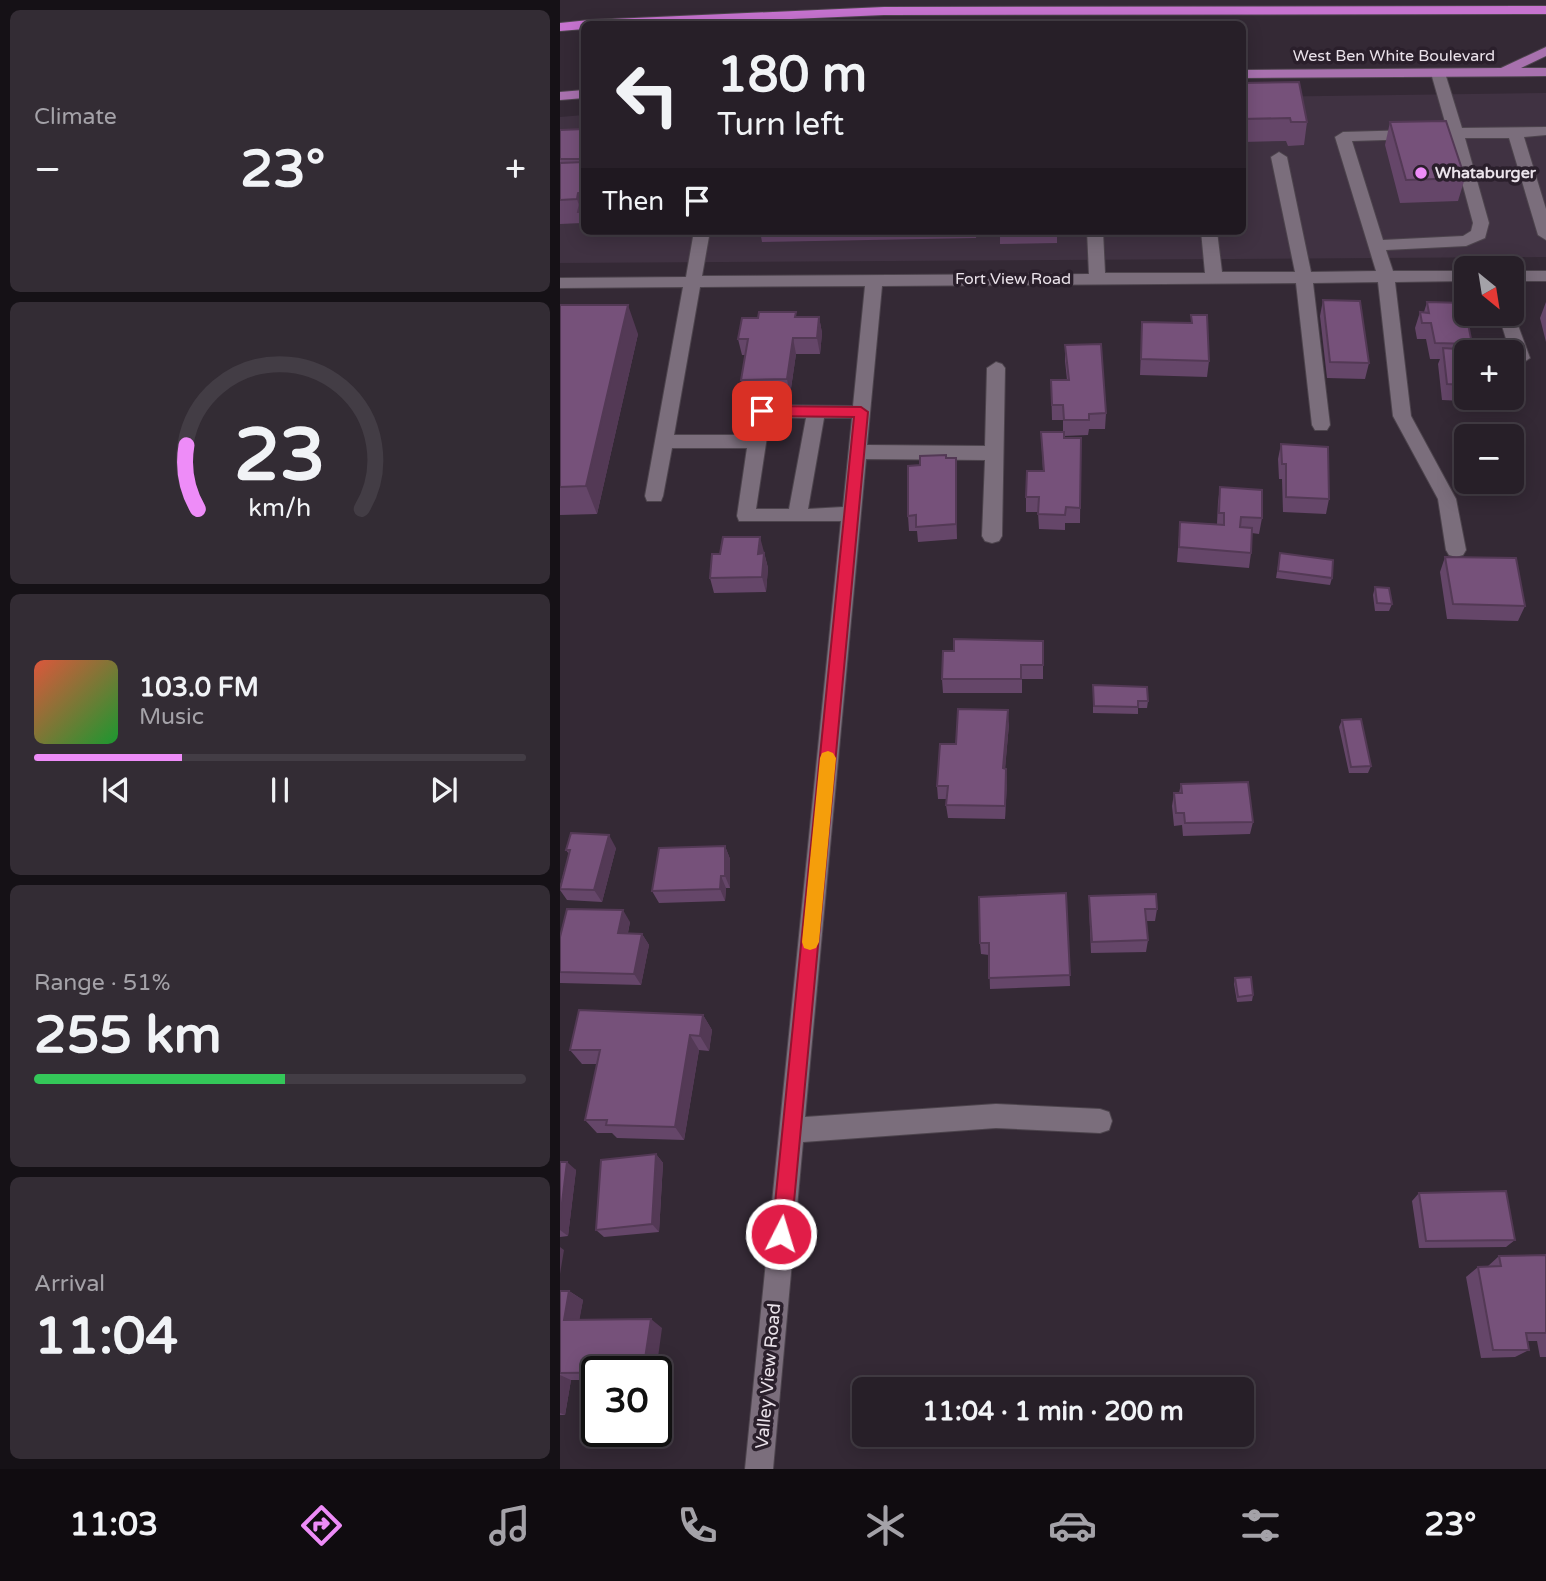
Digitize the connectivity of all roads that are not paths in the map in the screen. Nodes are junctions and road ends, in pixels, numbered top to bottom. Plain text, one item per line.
1 (1546, 10) edge
2 (672, 21) edge
3 (581, 25) edge
4 (560, 27) edge
5 (1546, 51) edge
6 (1546, 72) edge
7 (1438, 73) junction
8 (1499, 73) junction
9 (1246, 74) edge
10 (581, 94) edge
11 (560, 96) edge
12 (1546, 131) edge
13 (1456, 133) junction
14 (1515, 133) junction
15 (1279, 157) dead end
16 (701, 235) edge
17 (1095, 235) edge
18 (1209, 235) edge
19 (1546, 235) edge
20 (1376, 245) junction
21 (1386, 276) junction
22 (1454, 276) edge
23 (1524, 276) edge
24 (1546, 276) edge
25 (1304, 277) junction
26 (1097, 278) junction
27 (1214, 278) junction
28 (692, 280) junction
29 (874, 280) junction
30 (560, 283) edge
31 (996, 368) dead end
32 (816, 412) junction
33 (861, 412) junction
34 (1321, 425) dead end
35 (664, 441) junction
36 (757, 442) junction
37 (857, 452) junction
38 (994, 453) junction
39 (654, 496) dead end
40 (851, 514) junction
41 (797, 516) junction
42 (992, 536) dead end
43 (1456, 550) dead end
44 (1100, 1121) dead end
45 (791, 1130) junction
46 (759, 1469) edge

1 - 2 highway
3 - 4 highway
5 - 8 main road
6 - 8 main road, West Ben White Boulevard
7 - 8 main road, West Ben White Boulevard
7 - 9 main road, West Ben White Boulevard
7 - 13 street
10 - 11 main road
12 - 14 street
13 - 14 street
13 - 20 street
13 - 20 street
14 - 19 street
15 - 25 street
16 - 28 street
17 - 26 street
18 - 27 street
20 - 21 street
21 - 22 street, Fort View Road
21 - 25 street, Fort View Road
21 - 43 street
23 - 24 street
25 - 27 street, Fort View Road
25 - 34 street
26 - 27 street, Fort View Road
26 - 29 street, Fort View Road
28 - 29 street, Fort View Road
28 - 30 street, Fort View Road
28 - 35 street
29 - 33 street, Valley View Road
31 - 38 street
32 - 33 street
32 - 36 street
32 - 41 street
33 - 37 street, Valley View Road
35 - 36 street
35 - 39 street
36 - 41 street
37 - 38 street
37 - 40 street, Valley View Road
38 - 42 street
40 - 41 street
40 - 45 street, Valley View Road
44 - 45 street
45 - 46 street, Valley View Road

